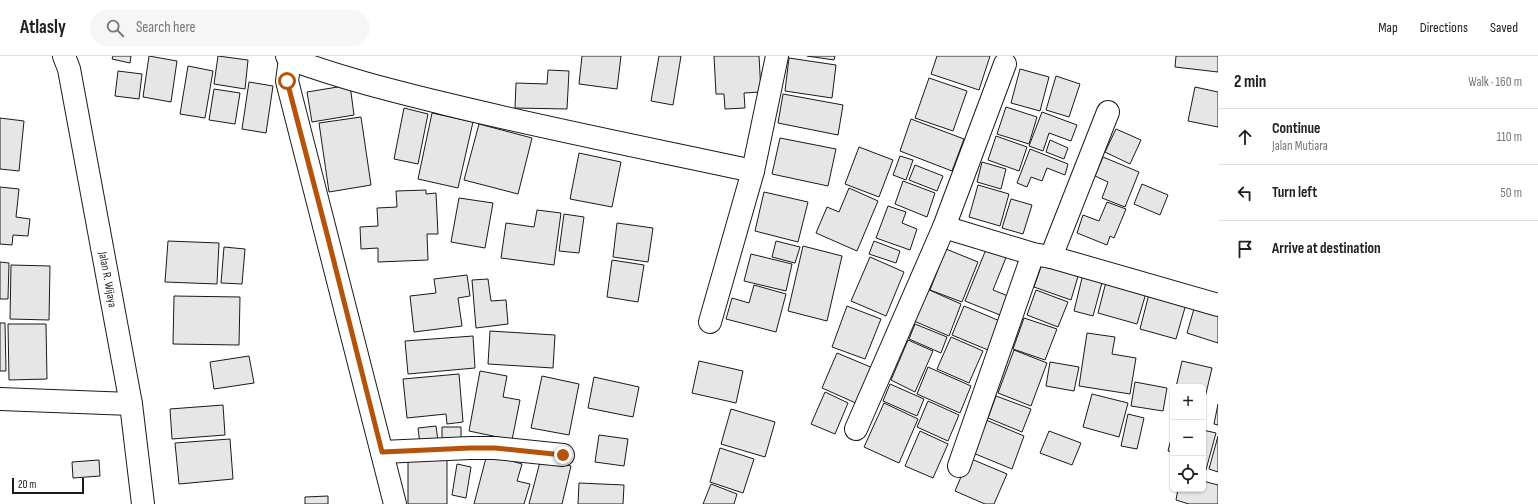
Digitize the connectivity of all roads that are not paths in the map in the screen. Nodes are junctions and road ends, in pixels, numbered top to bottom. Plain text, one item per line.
1 (64, 56) edge
2 (777, 56) edge
3 (288, 58) edge
4 (1005, 64) dead end
5 (1108, 112) dead end
6 (753, 171) junction
7 (944, 227) junction
8 (1042, 256) junction
9 (1218, 305) edge
10 (710, 322) dead end
11 (0, 399) edge
12 (131, 404) junction
13 (856, 429) dead end
14 (382, 452) junction
15 (563, 455) dead end
16 (959, 466) dead end
17 (143, 504) edge
18 (395, 504) edge

1 - 12 street, Jalan R. Wijaya
2 - 6 street
3 - 6 street
3 - 14 street
4 - 7 street
5 - 8 street
6 - 10 street
7 - 8 street
7 - 13 street
8 - 9 street
8 - 16 street
11 - 12 street
12 - 17 street, Jalan R. Wijaya
14 - 15 street
14 - 18 street

